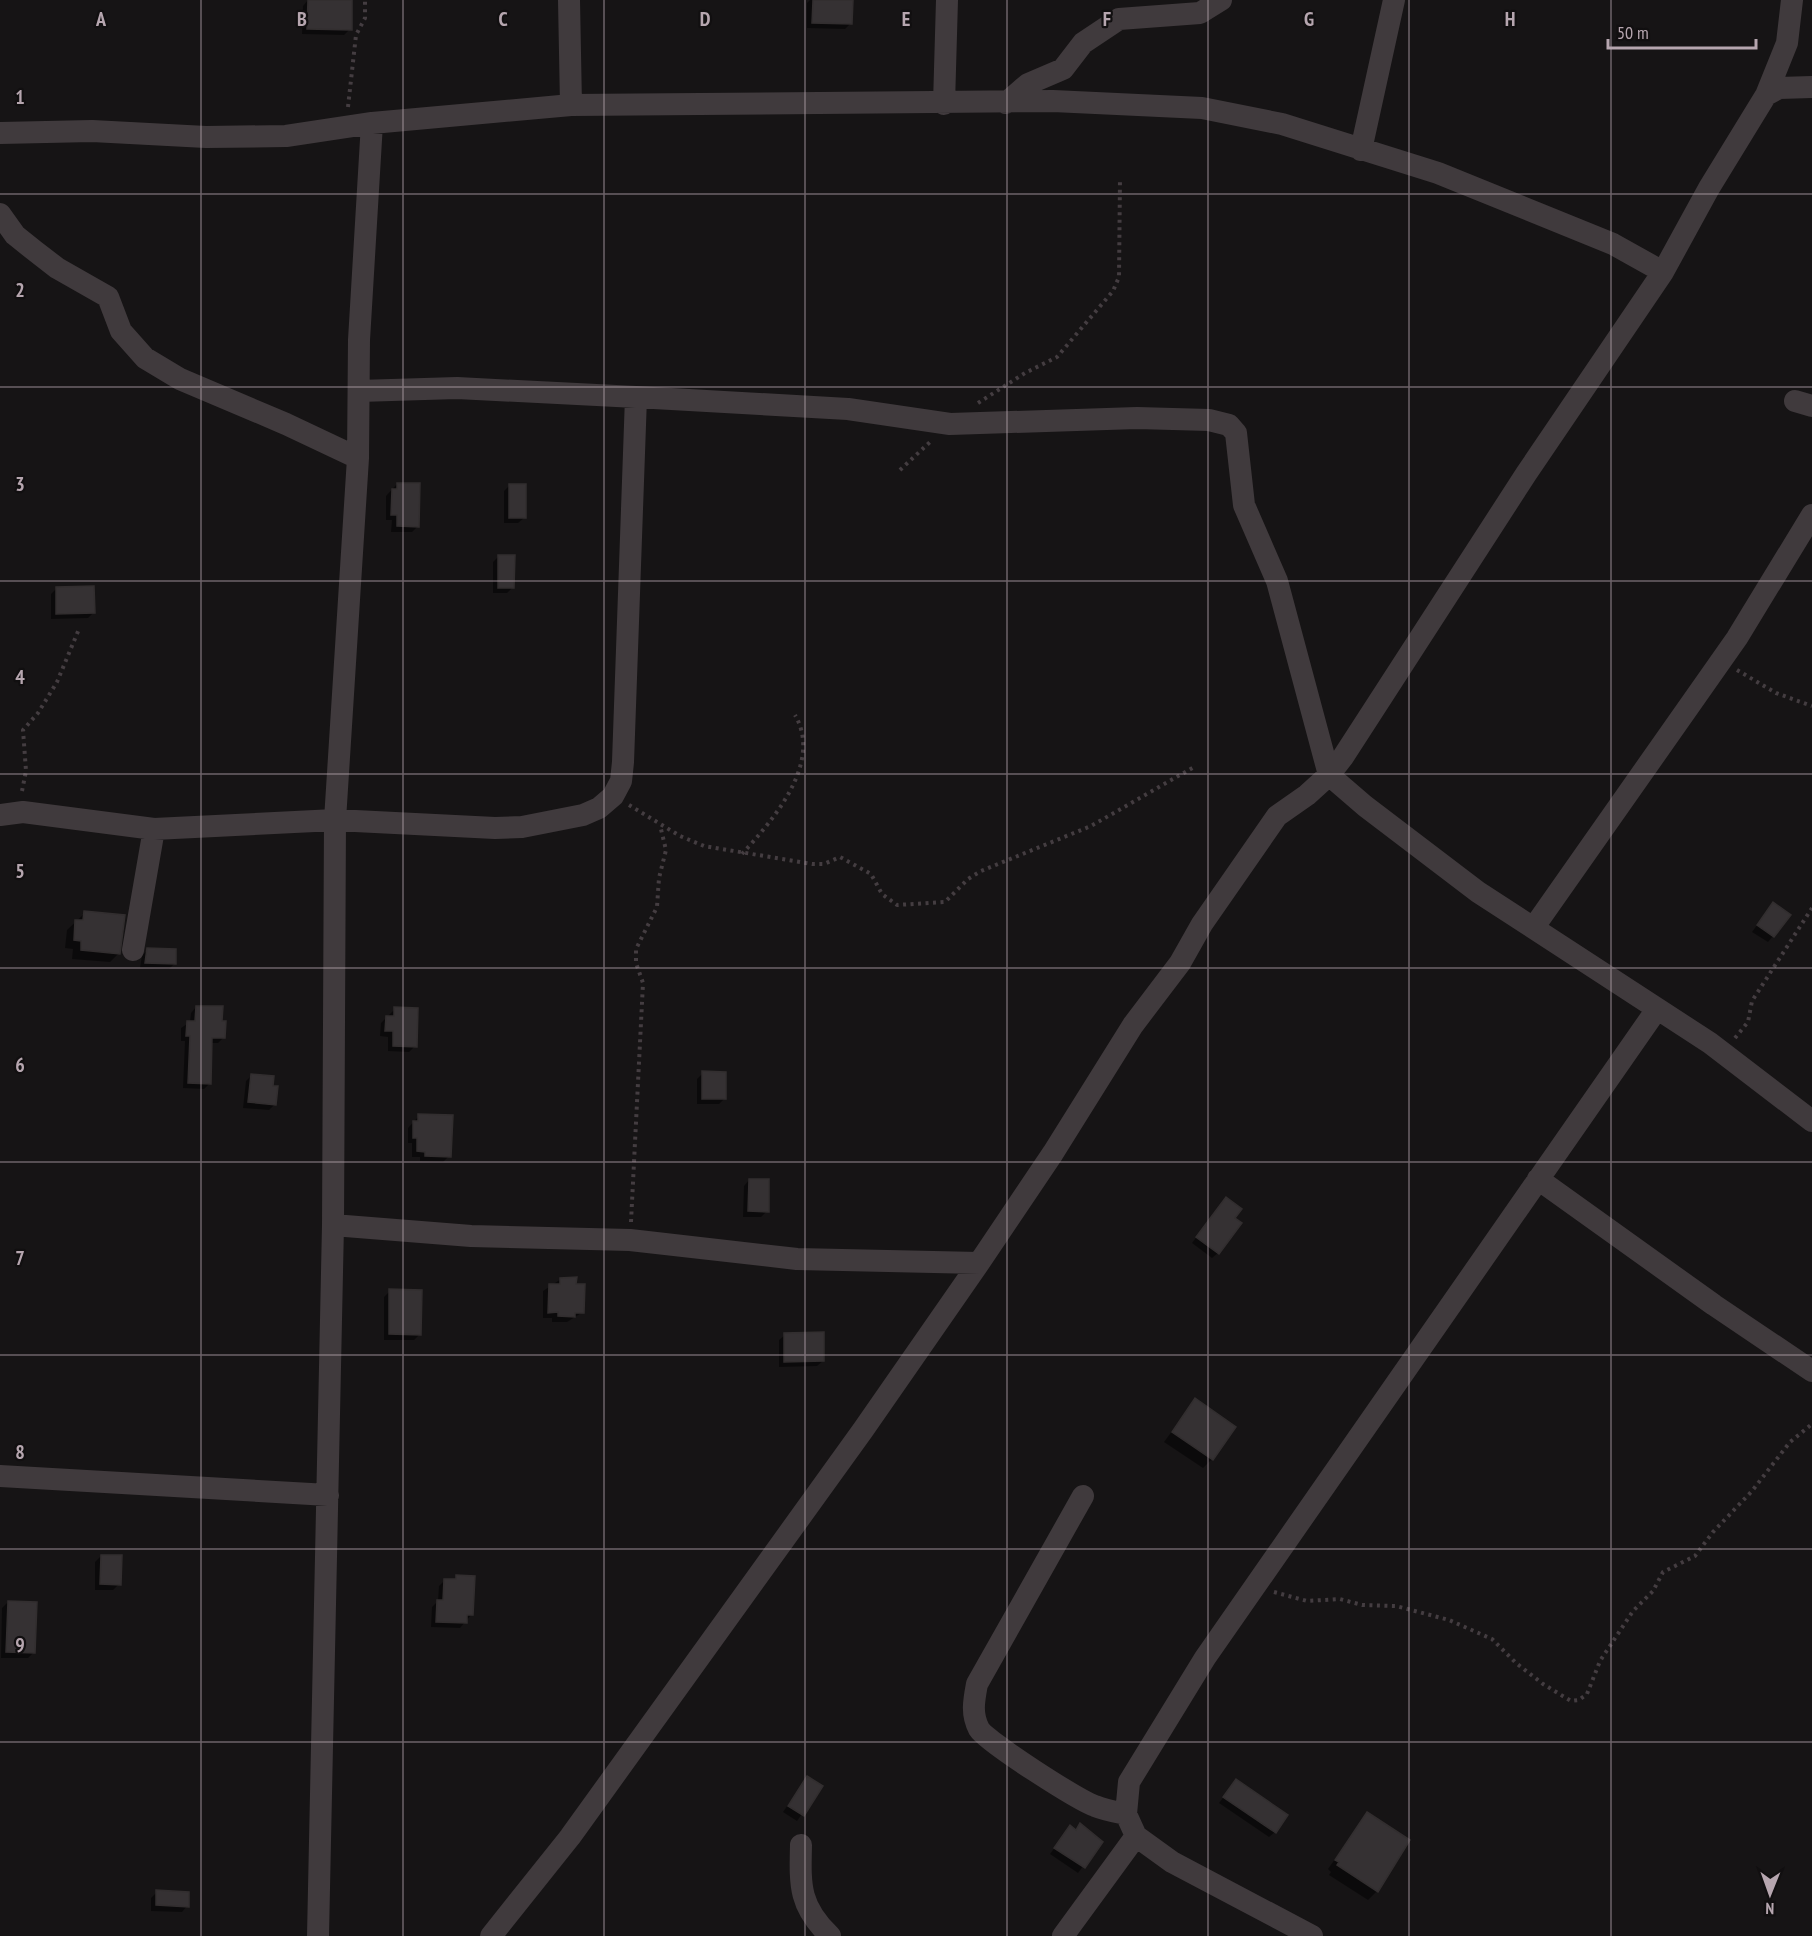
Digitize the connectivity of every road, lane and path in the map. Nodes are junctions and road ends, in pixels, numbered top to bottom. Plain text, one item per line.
1 (365, 0) edge
2 (569, 0) edge
3 (947, 0) edge
4 (1221, 0) edge
5 (1394, 0) edge
6 (1792, 0) edge
7 (1812, 87) edge
8 (1766, 95) junction
9 (1006, 103) junction
10 (944, 104) junction
11 (572, 105) junction
12 (372, 123) junction
13 (347, 129) junction
14 (0, 133) edge
15 (1361, 150) junction
16 (1120, 178) dead end
17 (0, 214) edge
18 (1663, 272) junction
19 (359, 391) junction
20 (636, 396) junction
21 (976, 404) dead end
22 (950, 424) junction
23 (358, 458) junction
24 (900, 470) dead end
25 (1812, 515) edge
26 (79, 629) dead end
27 (1722, 660) junction
28 (1812, 706) edge
29 (795, 715) dead end
30 (1194, 767) dead end
31 (1329, 775) junction
32 (613, 796) junction
33 (23, 812) junction
34 (0, 815) edge
35 (335, 820) junction
36 (660, 824) junction
37 (154, 829) junction
38 (742, 854) junction
39 (1812, 908) edge
40 (1534, 927) junction
41 (134, 950) dead end
42 (1656, 1009) junction
43 (1722, 1052) junction
44 (1812, 1121) edge
45 (1538, 1179) junction
46 (333, 1226) junction
47 (630, 1240) junction
48 (979, 1263) junction
49 (1812, 1371) edge
50 (1812, 1424) edge
51 (0, 1476) edge
52 (328, 1496) junction
53 (1083, 1496) dead end
54 (1259, 1580) junction
55 (1126, 1814) junction
56 (1136, 1836) junction
57 (801, 1845) dead end
58 (318, 1936) edge
59 (490, 1936) edge
60 (830, 1936) edge
61 (1063, 1936) edge
62 (1312, 1936) edge

1 - 13 path
2 - 11 street
3 - 10 street
4 - 9 street
5 - 15 street
6 - 8 street
7 - 8 street
8 - 18 street
9 - 10 street
9 - 15 street
10 - 11 street
11 - 12 street
12 - 13 street
12 - 19 street
13 - 14 street
15 - 18 street
16 - 21 path
17 - 23 street
18 - 31 street
19 - 20 street
19 - 23 street
20 - 22 street
20 - 32 street
22 - 24 path
22 - 31 street
23 - 35 street
25 - 27 street
26 - 33 path
27 - 28 path
27 - 40 street
29 - 38 path
30 - 38 path
31 - 40 street
31 - 48 street
32 - 35 street
32 - 36 path
33 - 34 street
33 - 37 street
35 - 37 street
35 - 46 street
36 - 38 path
36 - 47 path
37 - 41 street
39 - 43 path
40 - 42 street
42 - 43 street
42 - 45 street
43 - 44 street
45 - 49 street
45 - 54 street
46 - 47 street
46 - 52 street
47 - 48 street
48 - 59 street
50 - 54 path
51 - 52 street
52 - 58 street
53 - 55 street
54 - 55 street
55 - 56 street
56 - 61 street
56 - 62 street
57 - 60 street

